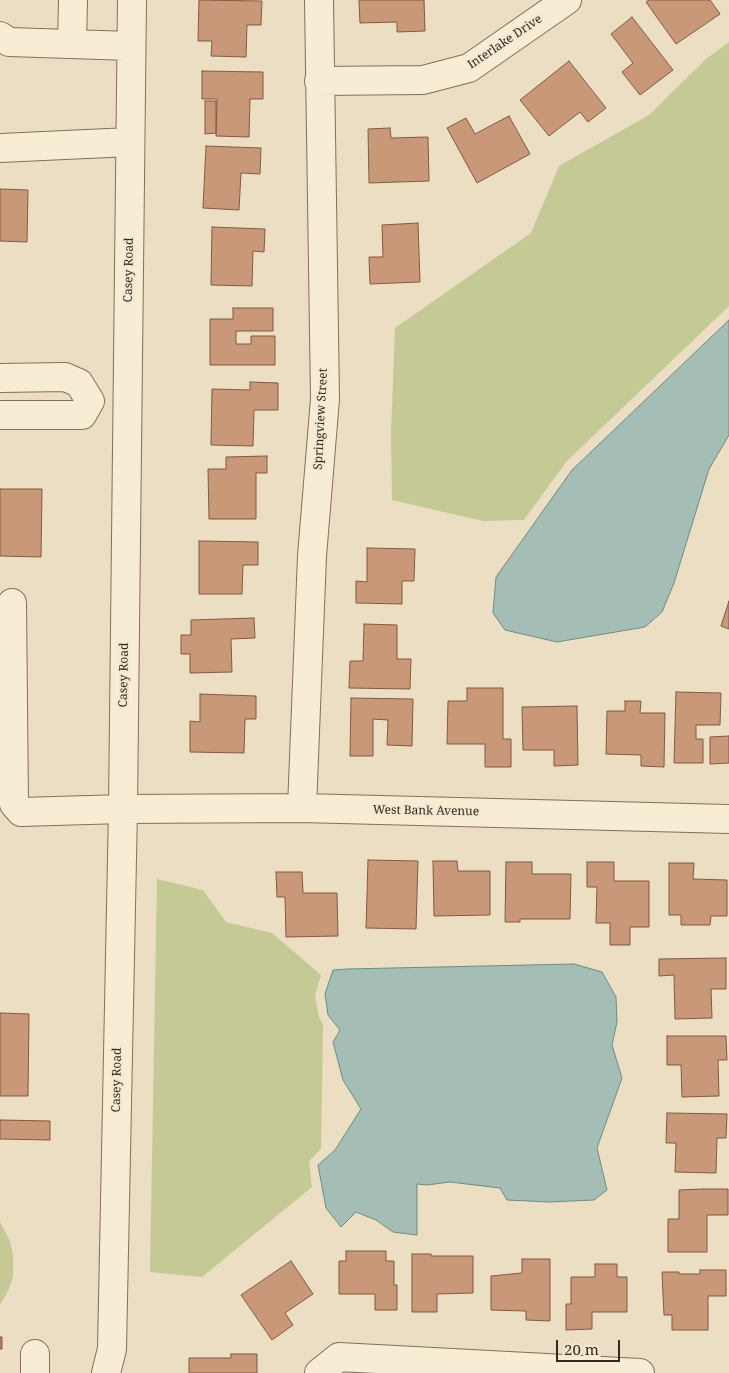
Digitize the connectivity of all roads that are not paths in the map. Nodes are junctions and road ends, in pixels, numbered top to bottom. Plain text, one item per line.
1 (73, 0) edge
2 (132, 0) edge
3 (318, 0) edge
4 (567, 0) edge
5 (0, 36) edge
6 (72, 44) junction
7 (131, 46) junction
8 (319, 81) junction
9 (130, 142) junction
10 (0, 148) edge
11 (0, 378) edge
12 (90, 401) junction
13 (127, 402) junction
14 (0, 415) edge
15 (12, 603) dead end
16 (302, 808) junction
17 (123, 809) junction
18 (729, 819) edge
19 (112, 1365) edge
20 (319, 1373) edge
21 (640, 1373) edge

1 - 6 street
2 - 7 street, Casey Road
3 - 8 street, Springview Street
4 - 8 street, Interlake Drive
5 - 6 street
6 - 7 street
7 - 9 street, Casey Road
8 - 16 street, Springview Street
9 - 10 street
9 - 13 street, Casey Road
11 - 12 street
12 - 13 street
12 - 14 street
13 - 17 street, Casey Road
15 - 17 street, West Bank Avenue
16 - 17 street, West Bank Avenue
16 - 18 street, West Bank Avenue
17 - 19 street, Casey Road
20 - 21 street

